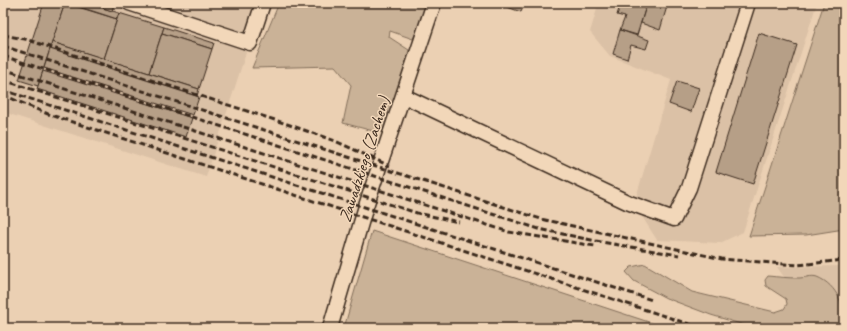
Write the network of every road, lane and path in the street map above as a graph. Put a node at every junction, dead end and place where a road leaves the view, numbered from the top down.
1 (129, 3) edge
2 (263, 3) edge
3 (434, 3) edge
4 (748, 3) edge
5 (404, 96) junction
6 (330, 328) edge

1 - 2 lane
3 - 5 lane, Zawadzkiego (Zachem)
4 - 5 lane
5 - 6 lane, Zawadzkiego (Zachem)

